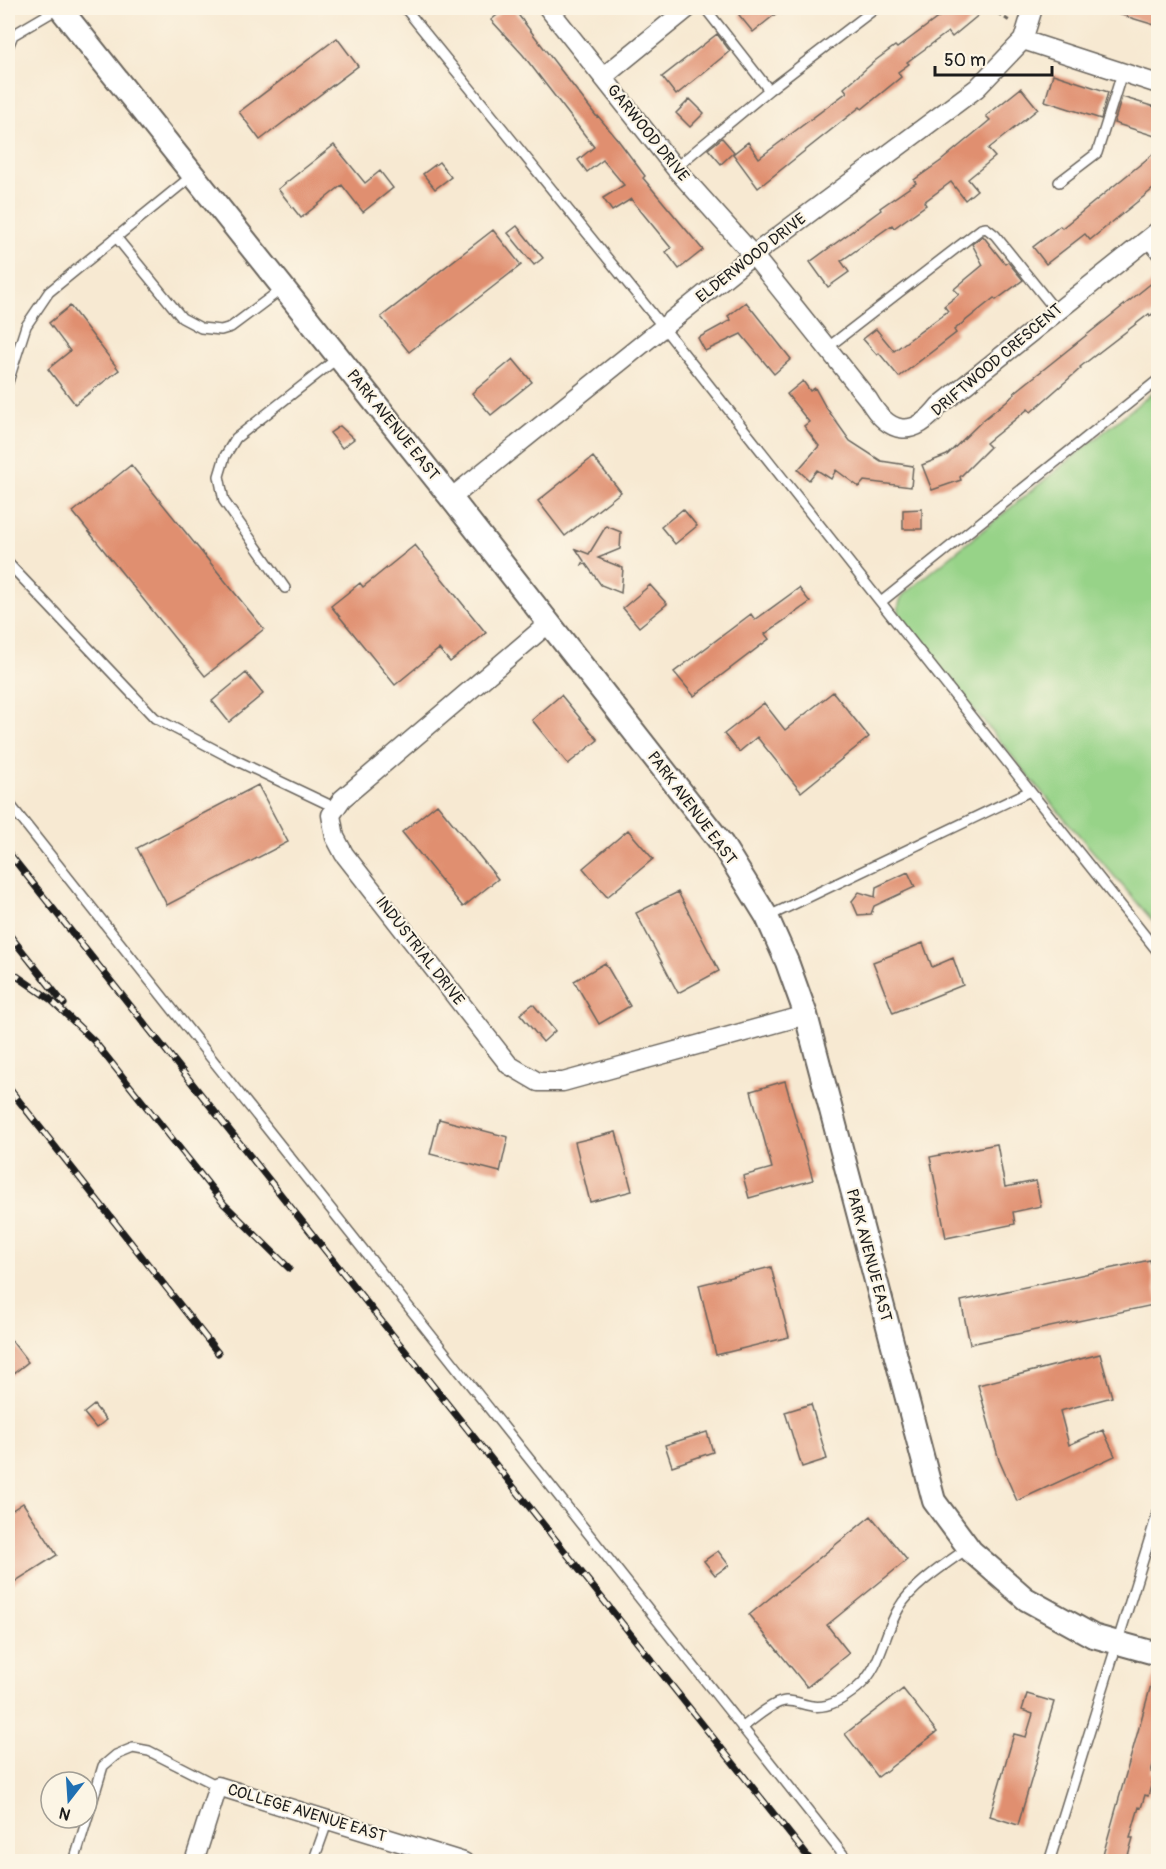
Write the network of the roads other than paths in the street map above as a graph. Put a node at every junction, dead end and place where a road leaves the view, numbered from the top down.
1 (60, 8) edge
2 (405, 8) edge
3 (548, 8) edge
4 (688, 8) edge
5 (705, 8) edge
6 (876, 8) edge
7 (1034, 8) edge
8 (1023, 40) junction
9 (8, 47) edge
10 (1122, 73) junction
11 (603, 77) junction
12 (1158, 84) edge
13 (769, 90) junction
14 (675, 168) junction
15 (193, 174) junction
16 (1059, 182) dead end
17 (1152, 236) edge
18 (116, 237) junction
19 (753, 255) junction
20 (1158, 256) edge
21 (284, 288) junction
22 (1056, 311) junction
23 (663, 327) junction
24 (828, 348) junction
25 (339, 357) junction
26 (1158, 380) edge
27 (8, 382) edge
28 (451, 498) junction
29 (8, 562) edge
30 (285, 588) dead end
31 (881, 602) junction
32 (549, 623) junction
33 (1029, 791) junction
34 (8, 802) edge
35 (336, 808) junction
36 (767, 917) junction
37 (1158, 952) edge
38 (806, 1015) junction
39 (1158, 1512) edge
40 (968, 1548) junction
41 (1117, 1642) junction
42 (1158, 1654) edge
43 (742, 1728) junction
44 (218, 1786) junction
45 (328, 1820) junction
46 (441, 1858) edge
47 (74, 1862) edge
48 (194, 1862) edge
49 (313, 1862) edge
50 (464, 1862) edge
51 (849, 1862) edge
52 (1049, 1862) edge

1 - 9 lane
1 - 15 street, PARK AVENUE EAST
2 - 23 lane
3 - 11 street, GARWOOD DRIVE
4 - 11 street
5 - 13 lane
6 - 13 lane
7 - 8 street, ELDERWOOD DRIVE
8 - 10 street
8 - 19 street, ELDERWOOD DRIVE
10 - 12 street
10 - 16 lane
11 - 14 street, GARWOOD DRIVE
13 - 14 lane
14 - 19 street, GARWOOD DRIVE
15 - 18 lane
15 - 21 street, PARK AVENUE EAST
17 - 20 lane
17 - 22 street, DRIFTWOOD CRESCENT
18 - 21 lane
18 - 27 lane
19 - 23 street, ELDERWOOD DRIVE
19 - 24 street, DRIFTWOOD CRESCENT
21 - 25 street, PARK AVENUE EAST
22 - 24 lane
22 - 24 street, DRIFTWOOD CRESCENT
23 - 28 street, ELDERWOOD DRIVE
23 - 31 lane
25 - 28 street, PARK AVENUE EAST
25 - 30 lane
26 - 31 lane
28 - 32 street, PARK AVENUE EAST
29 - 35 lane
31 - 33 lane
32 - 35 street
32 - 36 street, PARK AVENUE EAST
33 - 36 lane
33 - 37 lane
34 - 43 lane
35 - 38 street, INDUSTRIAL DRIVE
36 - 38 street, PARK AVENUE EAST
38 - 40 street, PARK AVENUE EAST
39 - 41 lane
40 - 41 street, PARK AVENUE EAST
40 - 43 lane
41 - 42 street, PARK AVENUE EAST
41 - 52 lane
43 - 51 lane
44 - 45 street, COLLEGE AVENUE EAST
44 - 47 lane
44 - 48 street
45 - 46 street, COLLEGE AVENUE EAST
45 - 49 lane
46 - 50 street, COLLEGE AVENUE EAST

